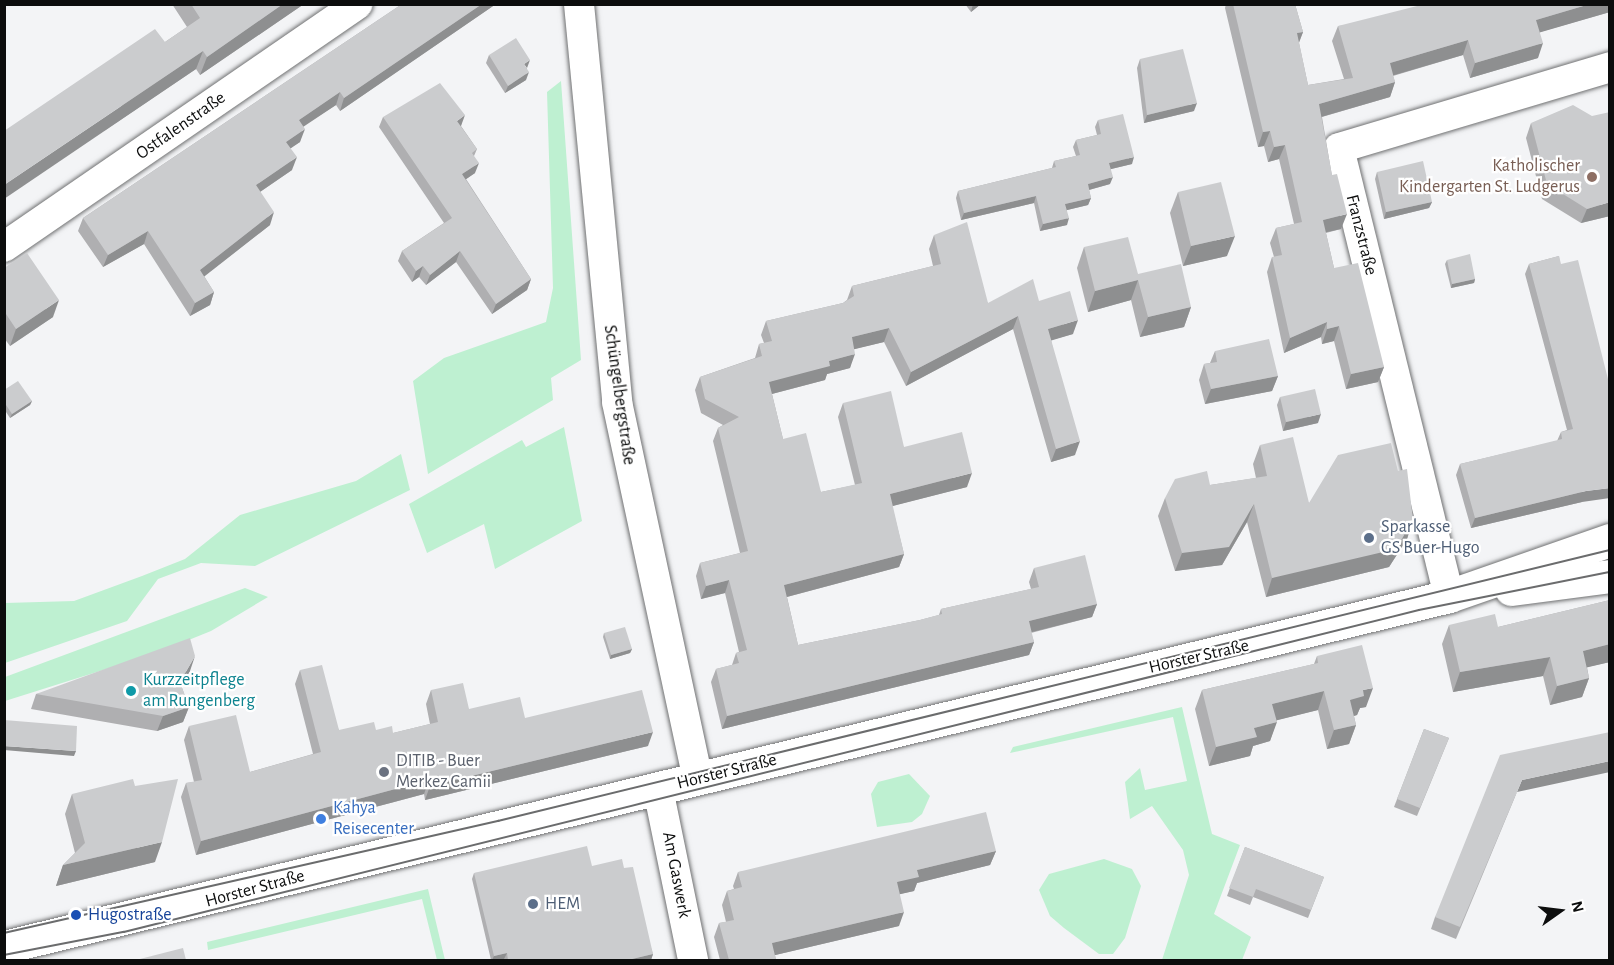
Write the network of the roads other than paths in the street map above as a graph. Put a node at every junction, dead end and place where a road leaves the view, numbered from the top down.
1 (357, 4) edge
2 (579, 4) edge
3 (1610, 67) edge
4 (4, 247) edge
5 (1610, 540) edge
6 (1610, 576) edge
7 (1449, 596) junction
8 (698, 779) junction
9 (658, 789) junction
10 (4, 948) edge
11 (693, 960) edge

1 - 4 street, Ostfalenstraße
2 - 8 street, Schüngelbergstraße
3 - 7 street, Franzstraße
5 - 7 main road, Horster Straße
6 - 7 main road, Horster Straße
7 - 8 main road, Horster Straße
8 - 9 main road, Horster Straße
9 - 10 main road, Horster Straße
9 - 11 street, Am Gaswerk

